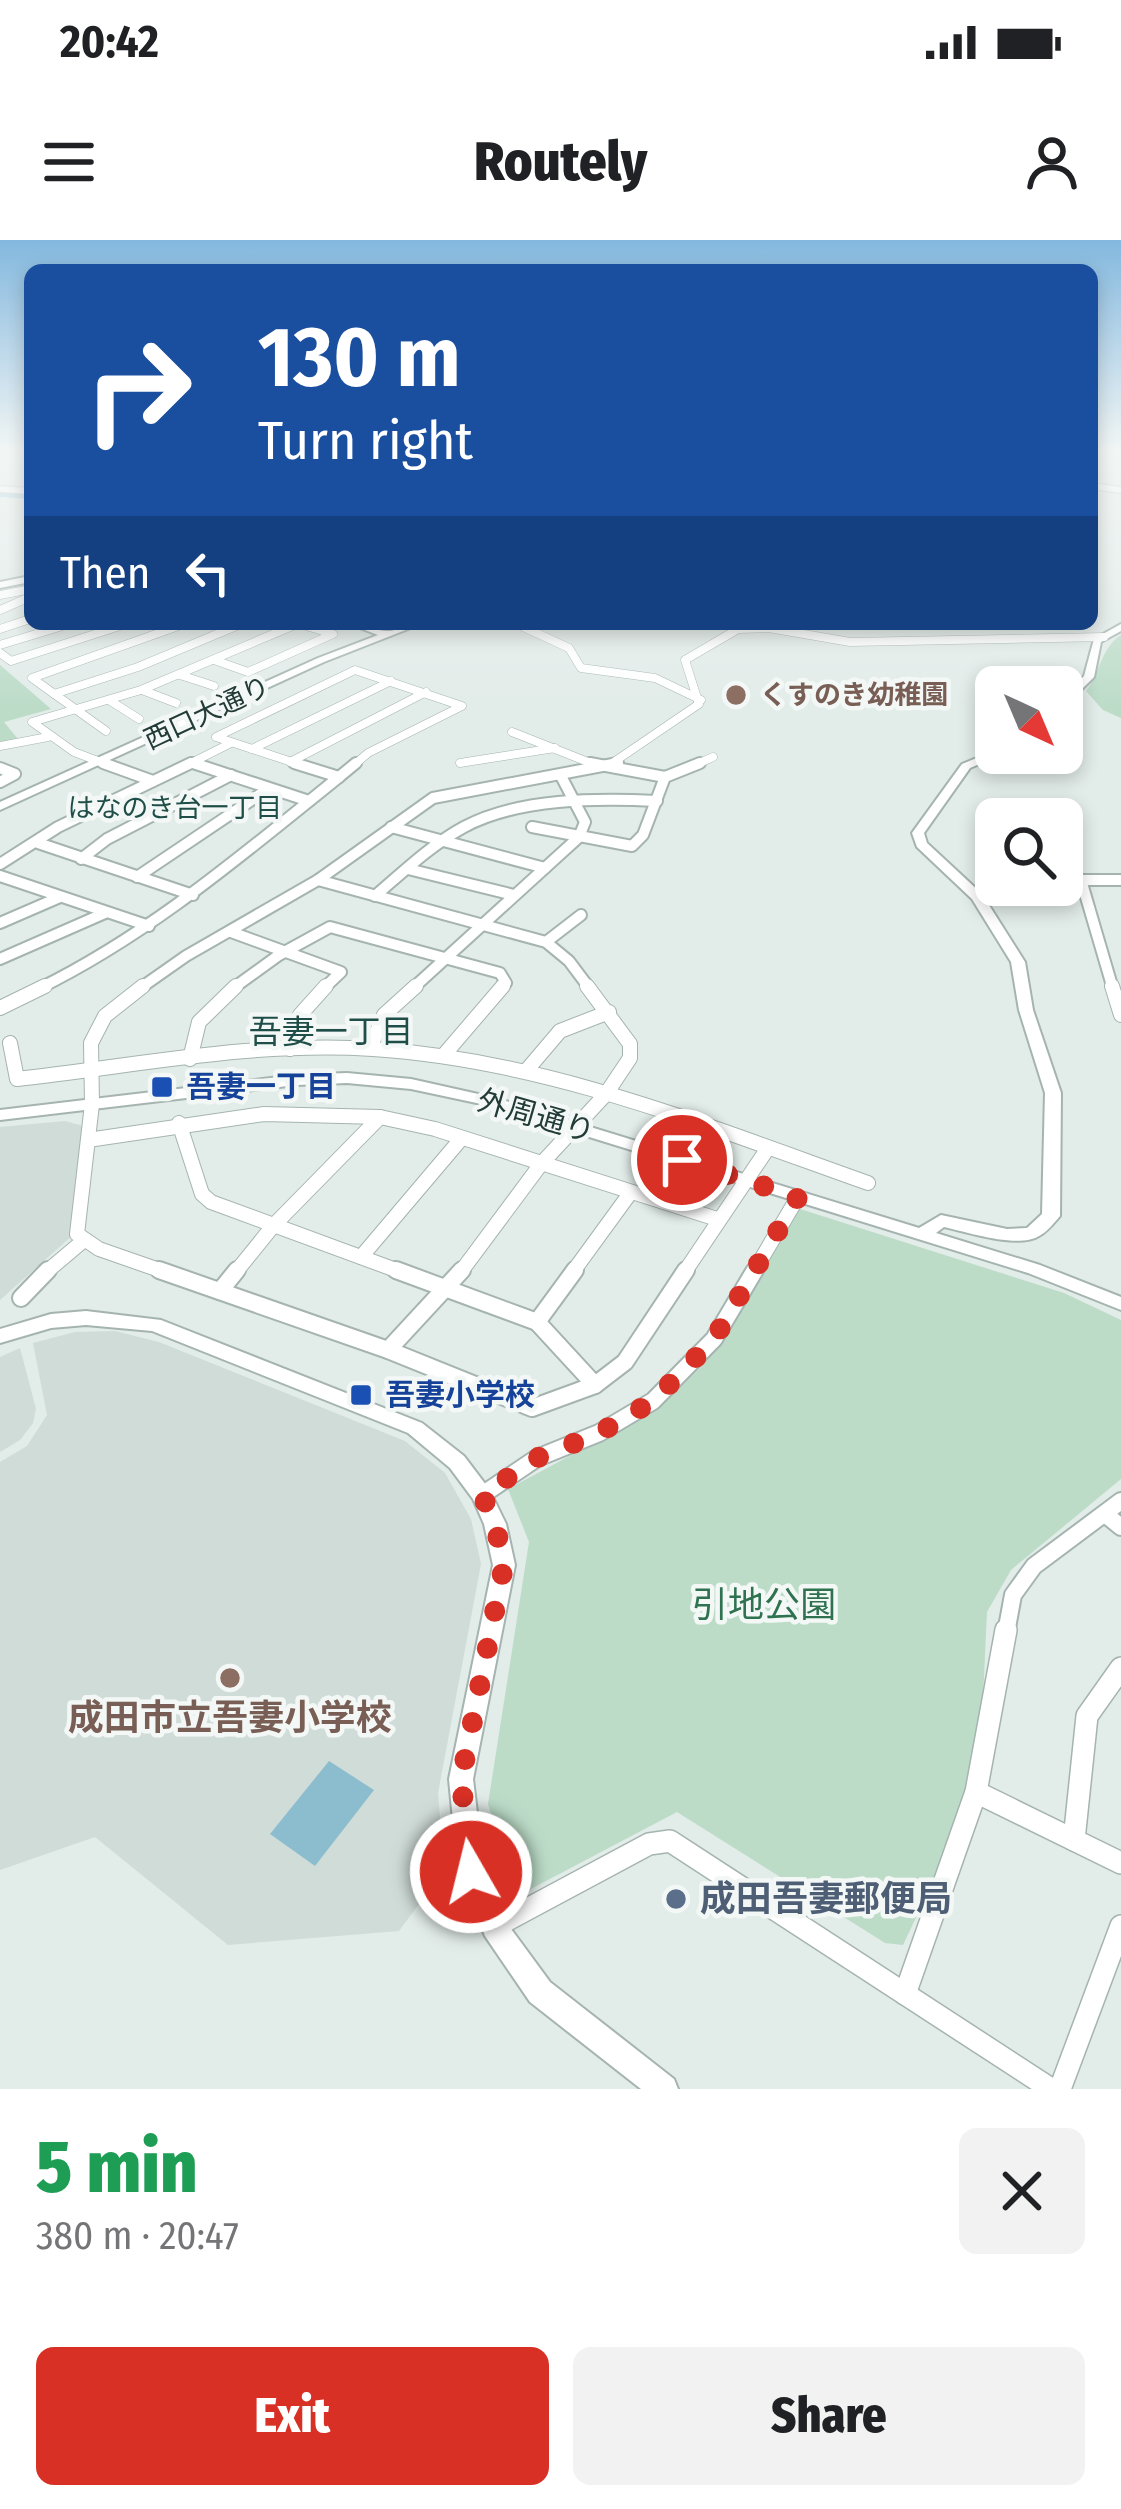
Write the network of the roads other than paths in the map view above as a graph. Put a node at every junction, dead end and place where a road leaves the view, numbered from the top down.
1 (1121, 628) edge
2 (52, 630) edge
3 (107, 630) edge
4 (142, 630) edge
5 (169, 630) edge
6 (226, 630) edge
7 (285, 630) edge
8 (320, 630) edge
9 (373, 630) edge
10 (398, 630) edge
11 (530, 630) edge
12 (736, 630) edge
13 (781, 630) edge
14 (386, 634) junction
15 (156, 635) junction
16 (1104, 637) junction
17 (0, 649) edge
18 (214, 660) junction
19 (180, 675) junction
20 (391, 681) junction
21 (1083, 684) edge
22 (214, 686) dead end
23 (140, 690) junction
24 (426, 692) junction
25 (54, 694) junction
26 (109, 700) junction
27 (701, 700) junction
28 (176, 703) dead end
29 (76, 710) junction
30 (139, 719) dead end
31 (106, 731) dead end
32 (512, 732) dead end
33 (48, 737) junction
34 (231, 743) junction
35 (0, 746) edge
36 (555, 748) junction
37 (252, 749) junction
38 (713, 757) dead end
39 (99, 762) junction
40 (191, 762) junction
41 (290, 762) junction
42 (975, 762) edge
43 (607, 767) junction
44 (0, 768) edge
45 (231, 776) junction
46 (561, 776) junction
47 (339, 777) junction
48 (665, 777) junction
49 (153, 781) junction
50 (0, 782) edge
51 (484, 786) junction
52 (268, 789) junction
53 (309, 801) junction
54 (657, 801) junction
55 (576, 804) junction
56 (0, 806) edge
57 (391, 827) junction
58 (532, 827) dead end
59 (580, 836) junction
60 (442, 842) junction
61 (38, 843) junction
62 (6, 856) edge
63 (82, 859) junction
64 (0, 864) edge
65 (544, 868) junction
66 (408, 869) junction
67 (0, 876) edge
68 (137, 877) junction
69 (318, 880) junction
70 (1121, 880) edge
71 (514, 895) junction
72 (193, 896) junction
73 (375, 896) junction
74 (60, 897) junction
75 (105, 913) junction
76 (581, 915) dead end
77 (0, 923) edge
78 (481, 925) junction
79 (149, 926) junction
80 (231, 932) junction
81 (546, 942) junction
82 (284, 952) junction
83 (447, 956) junction
84 (0, 959) edge
85 (0, 1008) edge
86 (610, 1012) junction
87 (1121, 1015) edge
88 (10, 1043) dead end
89 (370, 1048) junction
90 (290, 1049) junction
91 (443, 1056) junction
92 (190, 1059) junction
93 (93, 1070) junction
94 (526, 1071) junction
95 (606, 1094) junction
96 (92, 1104) junction
97 (0, 1115) edge
98 (380, 1118) junction
99 (179, 1124) junction
100 (575, 1127) junction
101 (461, 1139) junction
102 (88, 1140) junction
103 (768, 1148) junction
104 (541, 1164) junction
105 (745, 1180) junction
106 (868, 1183) dead end
107 (632, 1192) junction
108 (798, 1197) junction
109 (717, 1219) junction
110 (273, 1226) junction
111 (922, 1234) junction
112 (83, 1241) junction
113 (361, 1257) junction
114 (448, 1289) junction
115 (220, 1291) junction
116 (21, 1298) dead end
117 (1121, 1304) edge
118 (537, 1322) junction
119 (0, 1336) edge
120 (388, 1350) junction
121 (595, 1385) junction
122 (482, 1495) junction
123 (1116, 1514) edge
124 (1121, 1669) edge
125 (976, 1792) junction
126 (1074, 1840) junction
127 (1121, 1863) edge
128 (1121, 1926) edge
129 (494, 1927) junction
130 (905, 1994) junction
131 (664, 2089) edge
132 (1051, 2089) edge
133 (1060, 2089) edge

1 - 16 street
2 - 17 street
3 - 17 street
4 - 15 street
5 - 15 street
6 - 25 street
7 - 18 street
8 - 18 street
9 - 14 street
10 - 14 street, 西口大通り
11 - 27 street
12 - 27 street
13 - 16 street
14 - 39 street, 西口大通り
15 - 25 street
16 - 21 street
18 - 19 street
19 - 22 street
19 - 23 street
20 - 24 street
20 - 34 street
20 - 37 street
23 - 26 street
23 - 28 street
24 - 41 street
24 - 47 street
25 - 29 street
26 - 29 street
26 - 30 street
27 - 43 street
29 - 31 street
29 - 33 street
32 - 36 street
33 - 35 street
33 - 39 street
34 - 37 street
34 - 40 street
36 - 43 street
36 - 51 street
37 - 41 street
38 - 48 street
39 - 49 street
39 - 56 street, 西口大通り
40 - 45 street
40 - 49 street
41 - 47 street
42 - 111 street
43 - 46 street
43 - 48 street
44 - 50 street
45 - 52 street
45 - 63 street
46 - 51 street
46 - 55 street
47 - 53 street
48 - 54 street
49 - 61 street
51 - 57 street
52 - 53 street
52 - 68 street
53 - 72 street
54 - 55 street
54 - 59 street
55 - 59 street
55 - 60 street
57 - 60 street
57 - 69 street
58 - 59 street
59 - 65 street
60 - 65 street
60 - 66 street
61 - 62 street
61 - 63 street
62 - 64 street
63 - 68 street
65 - 71 street
66 - 71 street
66 - 73 street
67 - 74 street
68 - 72 street
69 - 73 street
69 - 80 street
70 - 87 street
71 - 78 street
72 - 79 street
73 - 78 street
74 - 75 street
74 - 77 street
75 - 79 street
75 - 84 street
76 - 81 street
78 - 81 street
78 - 83 street
79 - 85 street
80 - 82 street
80 - 93 street
81 - 86 street
82 - 83 street
82 - 90 street
82 - 92 street
83 - 89 street
83 - 91 street
86 - 94 street
86 - 95 street
88 - 93 street
89 - 90 street
89 - 91 street
90 - 92 street
91 - 94 street
92 - 93 street
93 - 96 street
94 - 95 street
95 - 100 street
95 - 103 street
96 - 97 street, 外周通り
96 - 100 street, 外周通り
96 - 102 street
98 - 99 street
98 - 101 street
98 - 110 street
99 - 102 street
99 - 110 street
100 - 104 street
100 - 105 street, 外周通り
101 - 104 street
101 - 113 street
102 - 112 street
103 - 105 street
103 - 106 street
104 - 107 street
104 - 114 street
105 - 108 street, 外周通り
105 - 109 street
107 - 109 street
107 - 118 street
108 - 111 street, 外周通り
108 - 122 street
109 - 121 street
110 - 113 street
110 - 115 street
111 - 117 street, 外周通り
112 - 115 street
112 - 116 street
113 - 114 street
114 - 118 street
114 - 120 street
115 - 120 street
118 - 121 street
119 - 122 street
120 - 121 street
122 - 129 street
123 - 125 street
124 - 126 street
125 - 126 street
125 - 130 street
126 - 127 street
128 - 133 street
129 - 130 street
129 - 131 street
130 - 132 street

